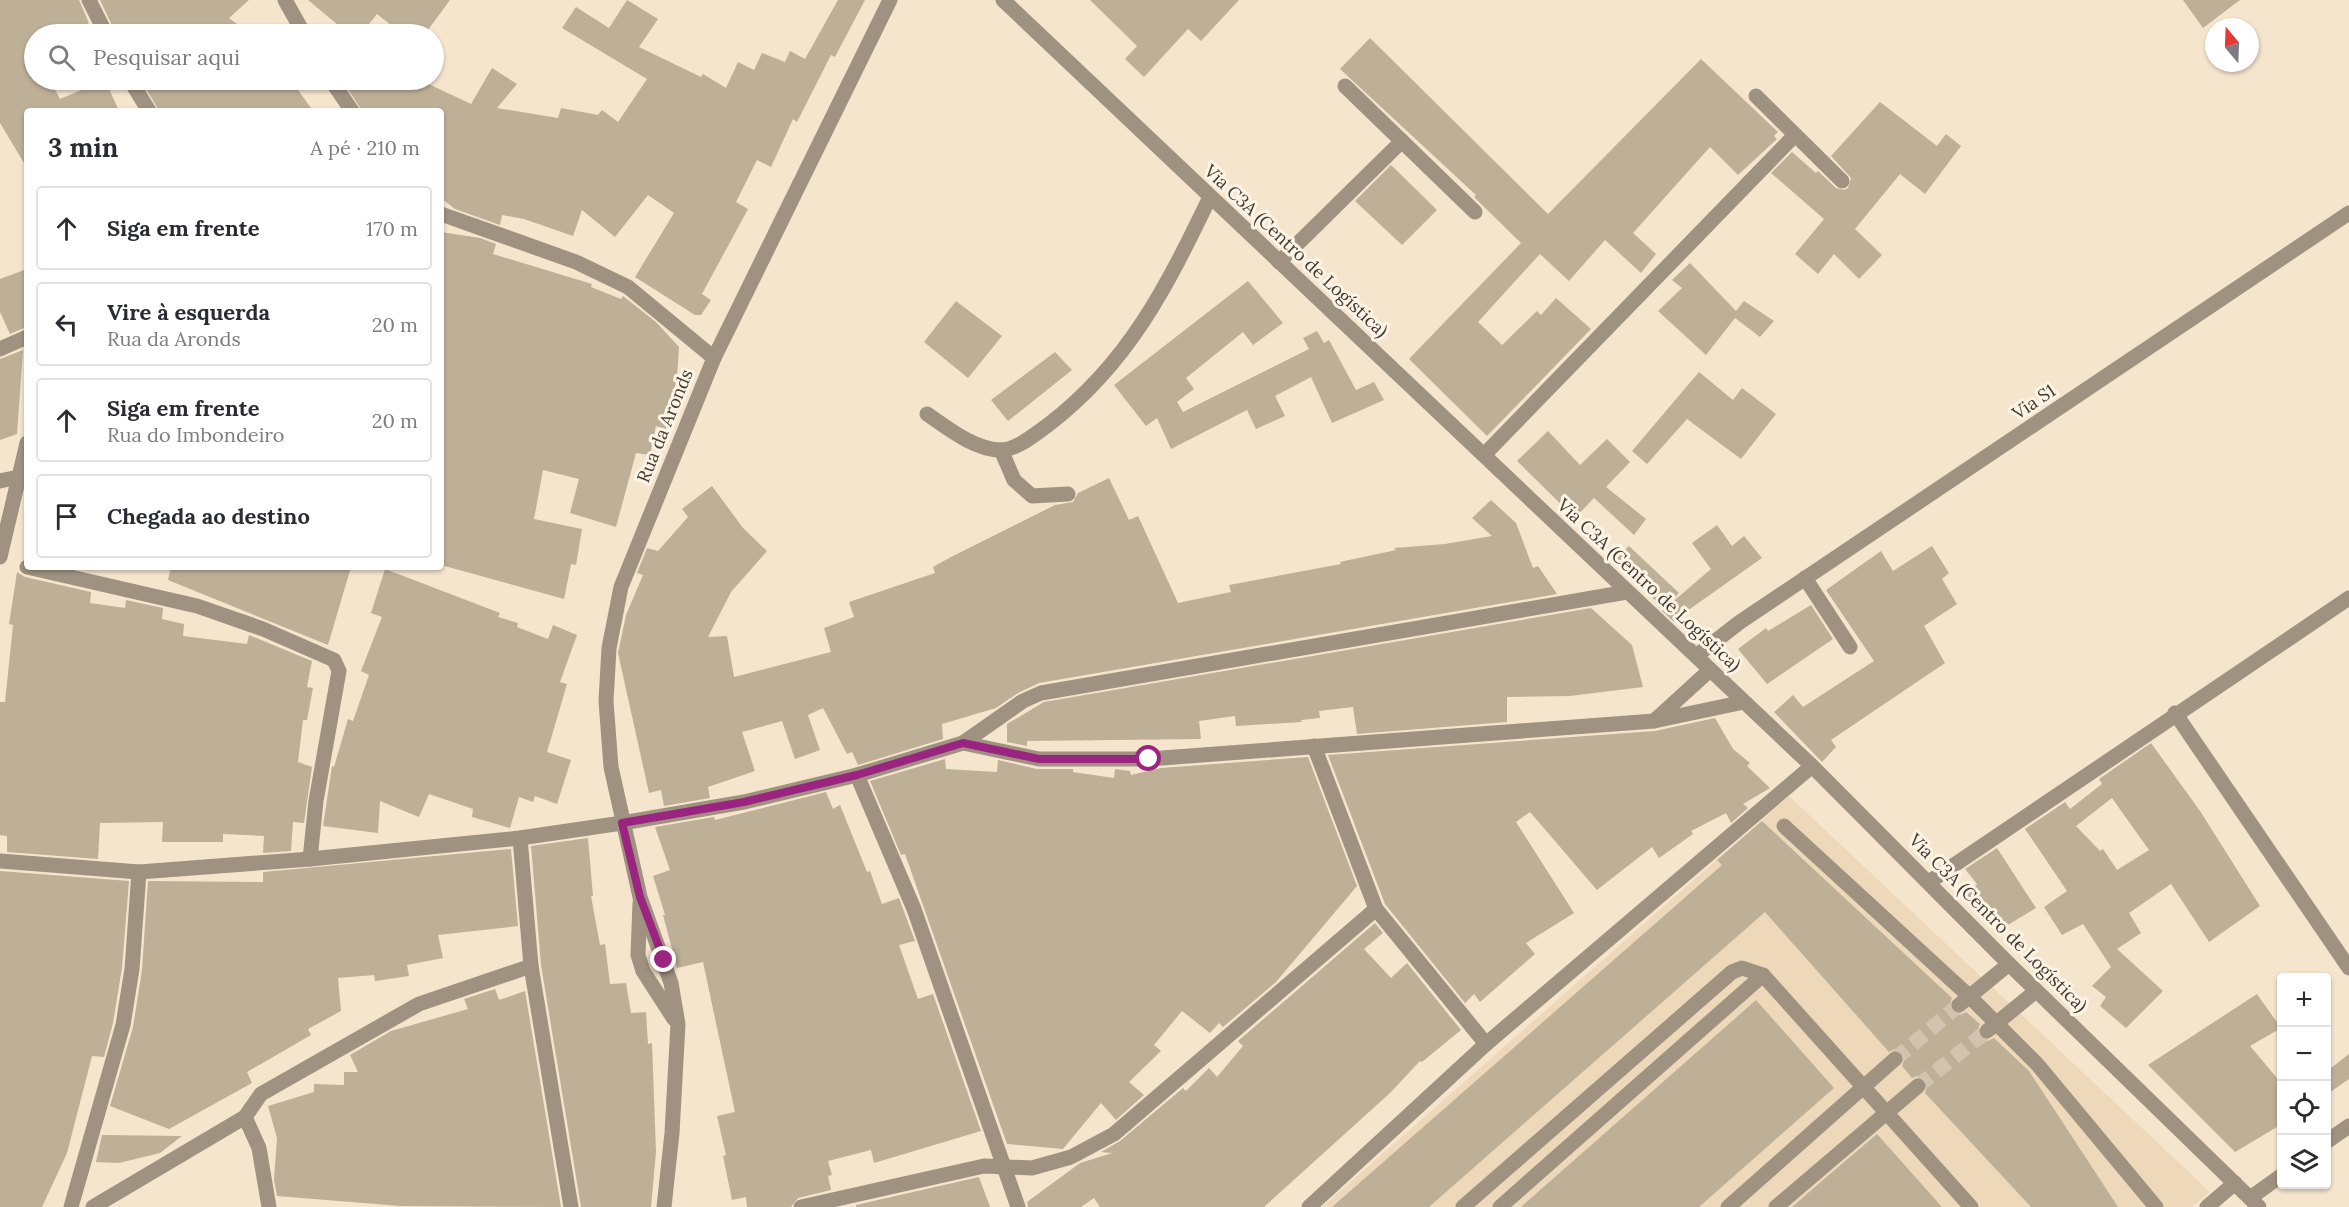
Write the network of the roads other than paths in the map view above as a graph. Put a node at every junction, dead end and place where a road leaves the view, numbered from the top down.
1 (89, 0) edge
2 (285, 0) edge
3 (890, 0) edge
4 (1003, 0) edge
5 (101, 24) edge
6 (298, 24) edge
7 (1346, 86) dead end
8 (136, 90) edge
9 (338, 90) edge
10 (1756, 96) dead end
11 (147, 108) edge
12 (350, 108) edge
13 (1795, 135) junction
14 (1402, 141) junction
15 (1842, 181) dead end
16 (1210, 196) junction
17 (1475, 212) dead end
18 (2349, 213) edge
19 (444, 215) edge
20 (1279, 262) junction
21 (24, 338) edge
22 (0, 349) edge
23 (714, 358) junction
24 (927, 414) dead end
25 (1001, 450) junction
26 (1484, 455) junction
27 (24, 456) edge
28 (19, 477) junction
29 (0, 481) edge
30 (1068, 494) dead end
31 (0, 559) edge
32 (24, 566) edge
33 (40, 570) edge
34 (1805, 578) junction
35 (1628, 592) junction
36 (2349, 598) edge
37 (1850, 647) dead end
38 (1696, 656) junction
39 (1710, 670) junction
40 (1744, 702) junction
41 (2175, 713) junction
42 (1654, 721) junction
43 (963, 743) junction
44 (1314, 746) junction
45 (1812, 766) junction
46 (857, 775) junction
47 (622, 823) junction
48 (1784, 826) dead end
49 (520, 838) junction
50 (310, 859) junction
51 (0, 861) edge
52 (139, 872) junction
53 (1929, 882) junction
54 (640, 897) junction
55 (1376, 909) junction
56 (2008, 964) junction
57 (531, 966) junction
58 (2349, 968) edge
59 (1763, 975) junction
60 (2036, 991) junction
61 (1964, 1000) junction
62 (678, 1024) junction
63 (1991, 1027) junction
64 (1486, 1044) junction
65 (1895, 1059) tunnel mouth
66 (1863, 1086) junction
67 (1918, 1086) tunnel mouth
68 (1887, 1112) junction
69 (245, 1117) junction
70 (2349, 1126) edge
71 (2331, 1139) edge
72 (1005, 1166) junction
73 (2277, 1180) edge
74 (2235, 1183) junction
75 (845, 1202) edge
76 (2255, 1202) edge
77 (71, 1207) edge
78 (93, 1207) edge
79 (269, 1207) edge
80 (571, 1207) edge
81 (664, 1207) edge
82 (801, 1207) edge
83 (1018, 1207) edge
84 (1309, 1207) edge
85 (1463, 1207) edge
86 (1500, 1207) edge
87 (1728, 1207) edge
88 (1776, 1207) edge
89 (1971, 1207) edge
90 (2156, 1207) edge
91 (2207, 1207) edge

1 - 5 street
2 - 6 street
3 - 23 street, Rua da Aronds
4 - 16 street, Via C3A (Centro de Logística)
7 - 14 street
8 - 11 street
9 - 12 street
10 - 13 street
13 - 15 street
13 - 26 street
14 - 17 street
14 - 20 street
16 - 20 street, Via C3A (Centro de Logística)
16 - 25 street
18 - 34 street, Via S1
19 - 23 street
20 - 26 street, Via C3A (Centro de Logística)
21 - 22 street
23 - 47 street, Rua da Aronds
24 - 25 street
25 - 30 street
26 - 35 street, Via C3A (Centro de Logística)
27 - 28 street
28 - 29 street
28 - 31 street
31 - 32 street
33 - 50 street
34 - 37 street
34 - 38 street, Via S1
35 - 38 street, Via C3A (Centro de Logística)
35 - 43 street
36 - 41 street
38 - 39 street, Via C3A (Centro de Logística)
39 - 40 street, Via C3A (Centro de Logística)
39 - 42 street
40 - 42 street
40 - 45 street, Via C3A (Centro de Logística)
41 - 53 street
41 - 58 street
42 - 44 street
43 - 44 street
43 - 46 street
44 - 55 street
45 - 53 street, Via C3A (Centro de Logística)
45 - 64 street
46 - 47 street
46 - 72 street
47 - 49 street
47 - 54 street, Rua da Aronds
48 - 61 street
49 - 50 street
49 - 57 street
50 - 52 street
51 - 52 street
52 - 77 street
53 - 56 street, Via C3A (Centro de Logística)
54 - 62 street
54 - 62 street
55 - 64 street
55 - 72 street
56 - 60 street, Via C3A (Centro de Logística)
56 - 61 street
57 - 69 street
57 - 80 street
59 - 66 street
59 - 85 street
59 - 86 street
60 - 63 street
60 - 74 street, Via C3A (Centro de Logística)
61 - 63 street
62 - 81 street
63 - 90 street
64 - 84 street
65 - 66 street
66 - 68 street
66 - 87 street
67 - 68 street
68 - 88 street
68 - 89 street
69 - 78 street
69 - 79 street
70 - 71 street
72 - 75 street
72 - 83 street
73 - 76 street
74 - 76 street, Via C3A (Centro de Logística)
74 - 91 street
75 - 82 street

